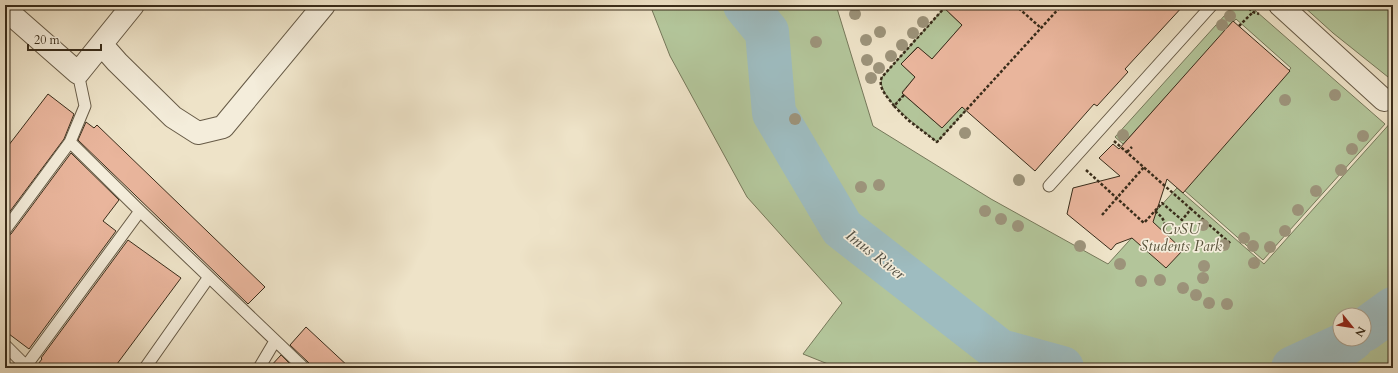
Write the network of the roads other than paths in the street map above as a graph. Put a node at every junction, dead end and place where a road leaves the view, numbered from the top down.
1 (133, 5) edge
2 (324, 5) edge
3 (1212, 5) edge
4 (1280, 5) edge
5 (5, 9) edge
6 (102, 45) junction
7 (78, 73) junction
8 (1384, 100) dead end
9 (70, 142) junction
10 (1049, 186) dead end
11 (140, 211) junction
12 (5, 230) edge
13 (210, 277) junction
14 (275, 341) junction
15 (5, 345) edge
16 (27, 367) edge
17 (145, 368) edge
18 (259, 368) edge
19 (304, 368) edge

1 - 6 street
2 - 6 street
3 - 10 lane
4 - 8 street
5 - 7 street
6 - 7 street
7 - 9 lane
9 - 11 lane
9 - 12 lane
11 - 13 lane
11 - 16 lane
13 - 14 lane
13 - 17 lane
14 - 18 lane
14 - 19 lane
15 - 16 lane

